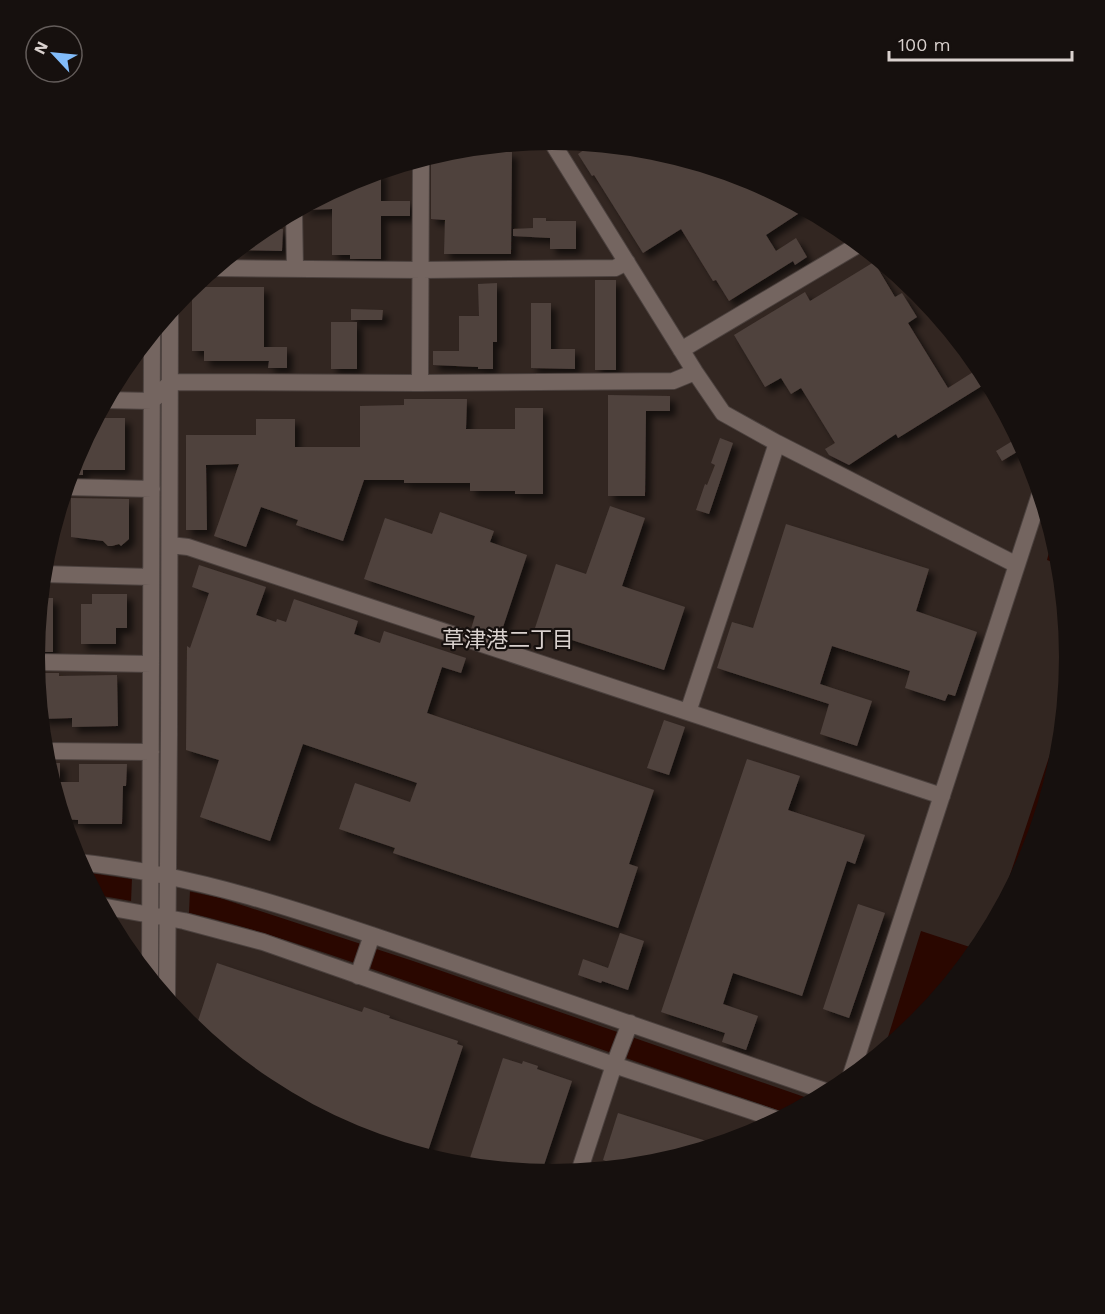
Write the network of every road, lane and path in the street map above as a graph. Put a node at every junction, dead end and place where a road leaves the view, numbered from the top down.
1 (556, 149) edge
2 (421, 167) edge
3 (294, 220) edge
4 (853, 248) edge
5 (627, 262) junction
6 (227, 268) edge
7 (295, 268) junction
8 (422, 270) junction
9 (171, 322) edge
10 (152, 346) edge
11 (681, 350) junction
12 (694, 372) junction
13 (171, 382) junction
14 (420, 383) junction
15 (115, 400) edge
16 (152, 401) junction
17 (777, 442) junction
18 (75, 487) edge
19 (152, 489) junction
20 (1036, 505) edge
21 (170, 546) junction
22 (1017, 565) junction
23 (52, 574) edge
24 (151, 577) junction
25 (45, 662) edge
26 (151, 664) junction
27 (688, 712) junction
28 (54, 752) edge
29 (151, 752) junction
30 (942, 796) junction
31 (89, 863) edge
32 (159, 879) junction
33 (111, 907) edge
34 (159, 912) junction
35 (371, 939) junction
36 (151, 968) edge
37 (359, 971) junction
38 (165, 984) edge
39 (628, 1027) junction
40 (616, 1061) junction
41 (854, 1065) edge
42 (819, 1089) edge
43 (768, 1116) edge
44 (582, 1163) edge

1 - 5 street
2 - 8 street
3 - 7 street
4 - 11 street
5 - 8 street
5 - 11 street
6 - 7 street
7 - 8 street
8 - 14 street
9 - 13 street
10 - 16 street
11 - 12 street
12 - 14 street
12 - 17 street
13 - 14 street
13 - 16 street
13 - 21 street
15 - 16 street
16 - 19 street
17 - 22 street
17 - 27 street
18 - 19 street
19 - 24 street
20 - 22 street
21 - 27 street
21 - 32 street
22 - 30 street
23 - 24 street
24 - 26 street
25 - 26 street
26 - 29 street
27 - 30 street
28 - 29 street
29 - 32 street
30 - 41 street
31 - 32 street
32 - 34 street
32 - 35 street
33 - 34 street
34 - 36 street
34 - 37 street
34 - 38 street
35 - 37 street
35 - 39 street
37 - 40 street
39 - 40 street
39 - 42 street
40 - 43 street
40 - 44 street

